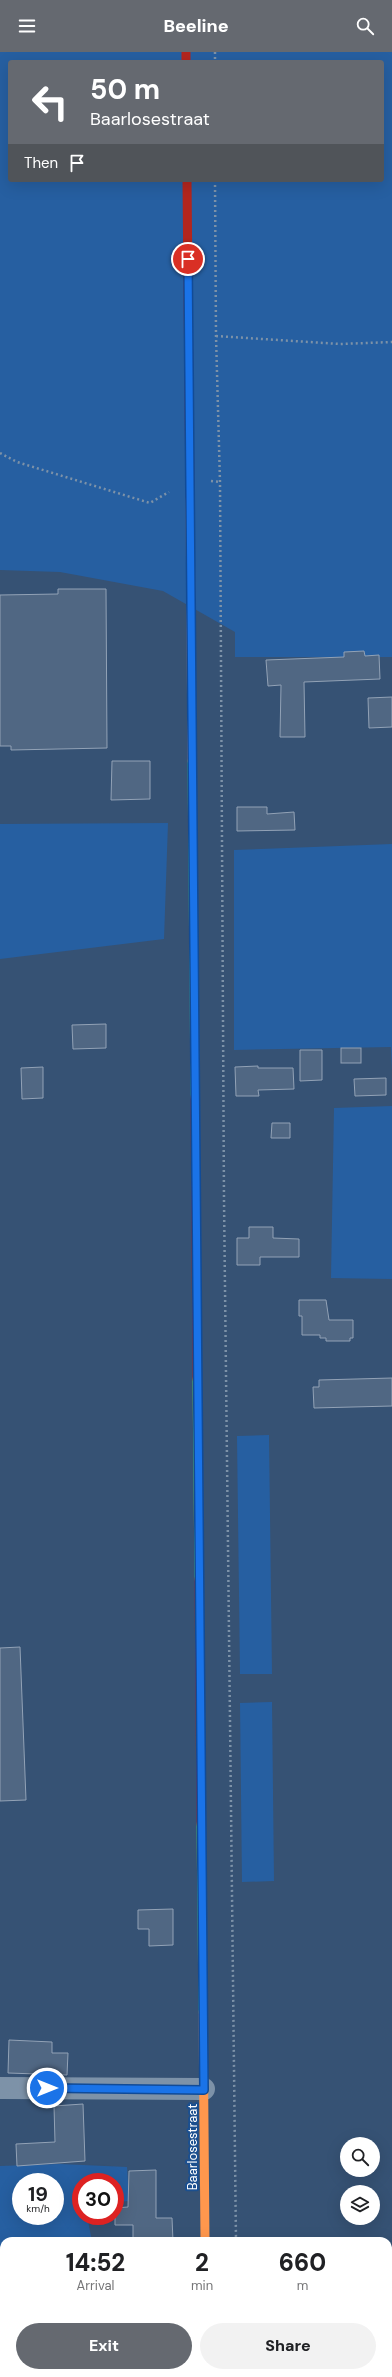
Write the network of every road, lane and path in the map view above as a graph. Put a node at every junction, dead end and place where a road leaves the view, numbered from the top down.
1 (187, 182) edge
2 (216, 182) edge
3 (216, 336) junction
4 (392, 342) edge
5 (0, 453) edge
6 (189, 480) junction
7 (220, 482) junction
8 (0, 2088) edge
9 (204, 2090) junction
10 (206, 2237) edge
11 (236, 2237) edge

1 - 6 street, Baarlosestraat
2 - 3 path
3 - 4 path
3 - 7 path
5 - 6 path
6 - 7 path
6 - 9 street, Baarlosestraat
7 - 11 path
8 - 9 street
9 - 10 street, Baarlosestraat

